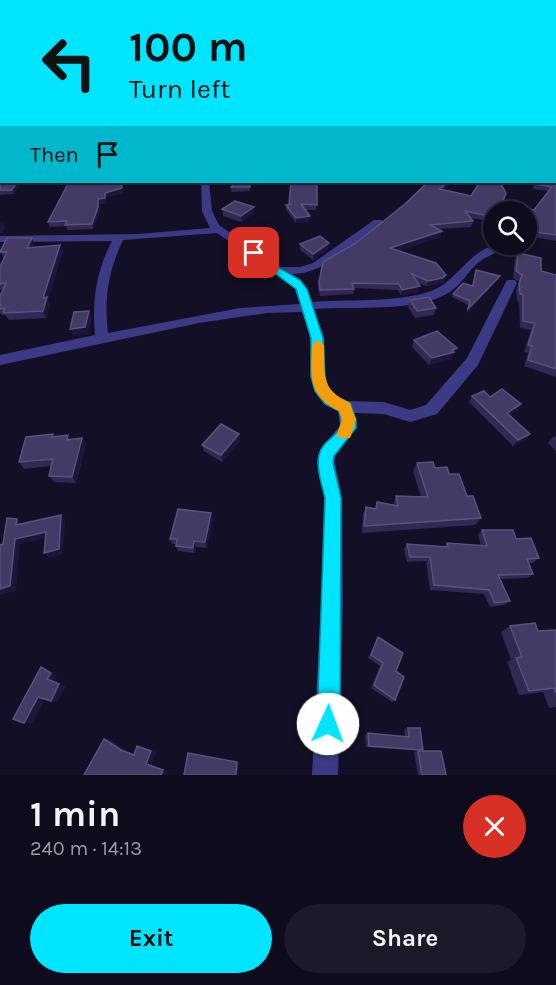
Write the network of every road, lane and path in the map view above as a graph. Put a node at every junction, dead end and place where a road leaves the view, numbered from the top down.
1 (205, 183) edge
2 (378, 222) edge
3 (219, 230) junction
4 (119, 237) junction
5 (0, 239) edge
6 (483, 254) edge
7 (275, 270) junction
8 (511, 283) dead end
9 (309, 307) junction
10 (102, 338) junction
11 (0, 360) edge
12 (345, 407) junction
13 (325, 775) edge

1 - 3 street
2 - 7 street
3 - 4 street
3 - 7 street
4 - 5 street
4 - 10 street
6 - 9 street
7 - 9 street
8 - 12 street
9 - 10 street
9 - 12 street
10 - 11 street
12 - 13 street

